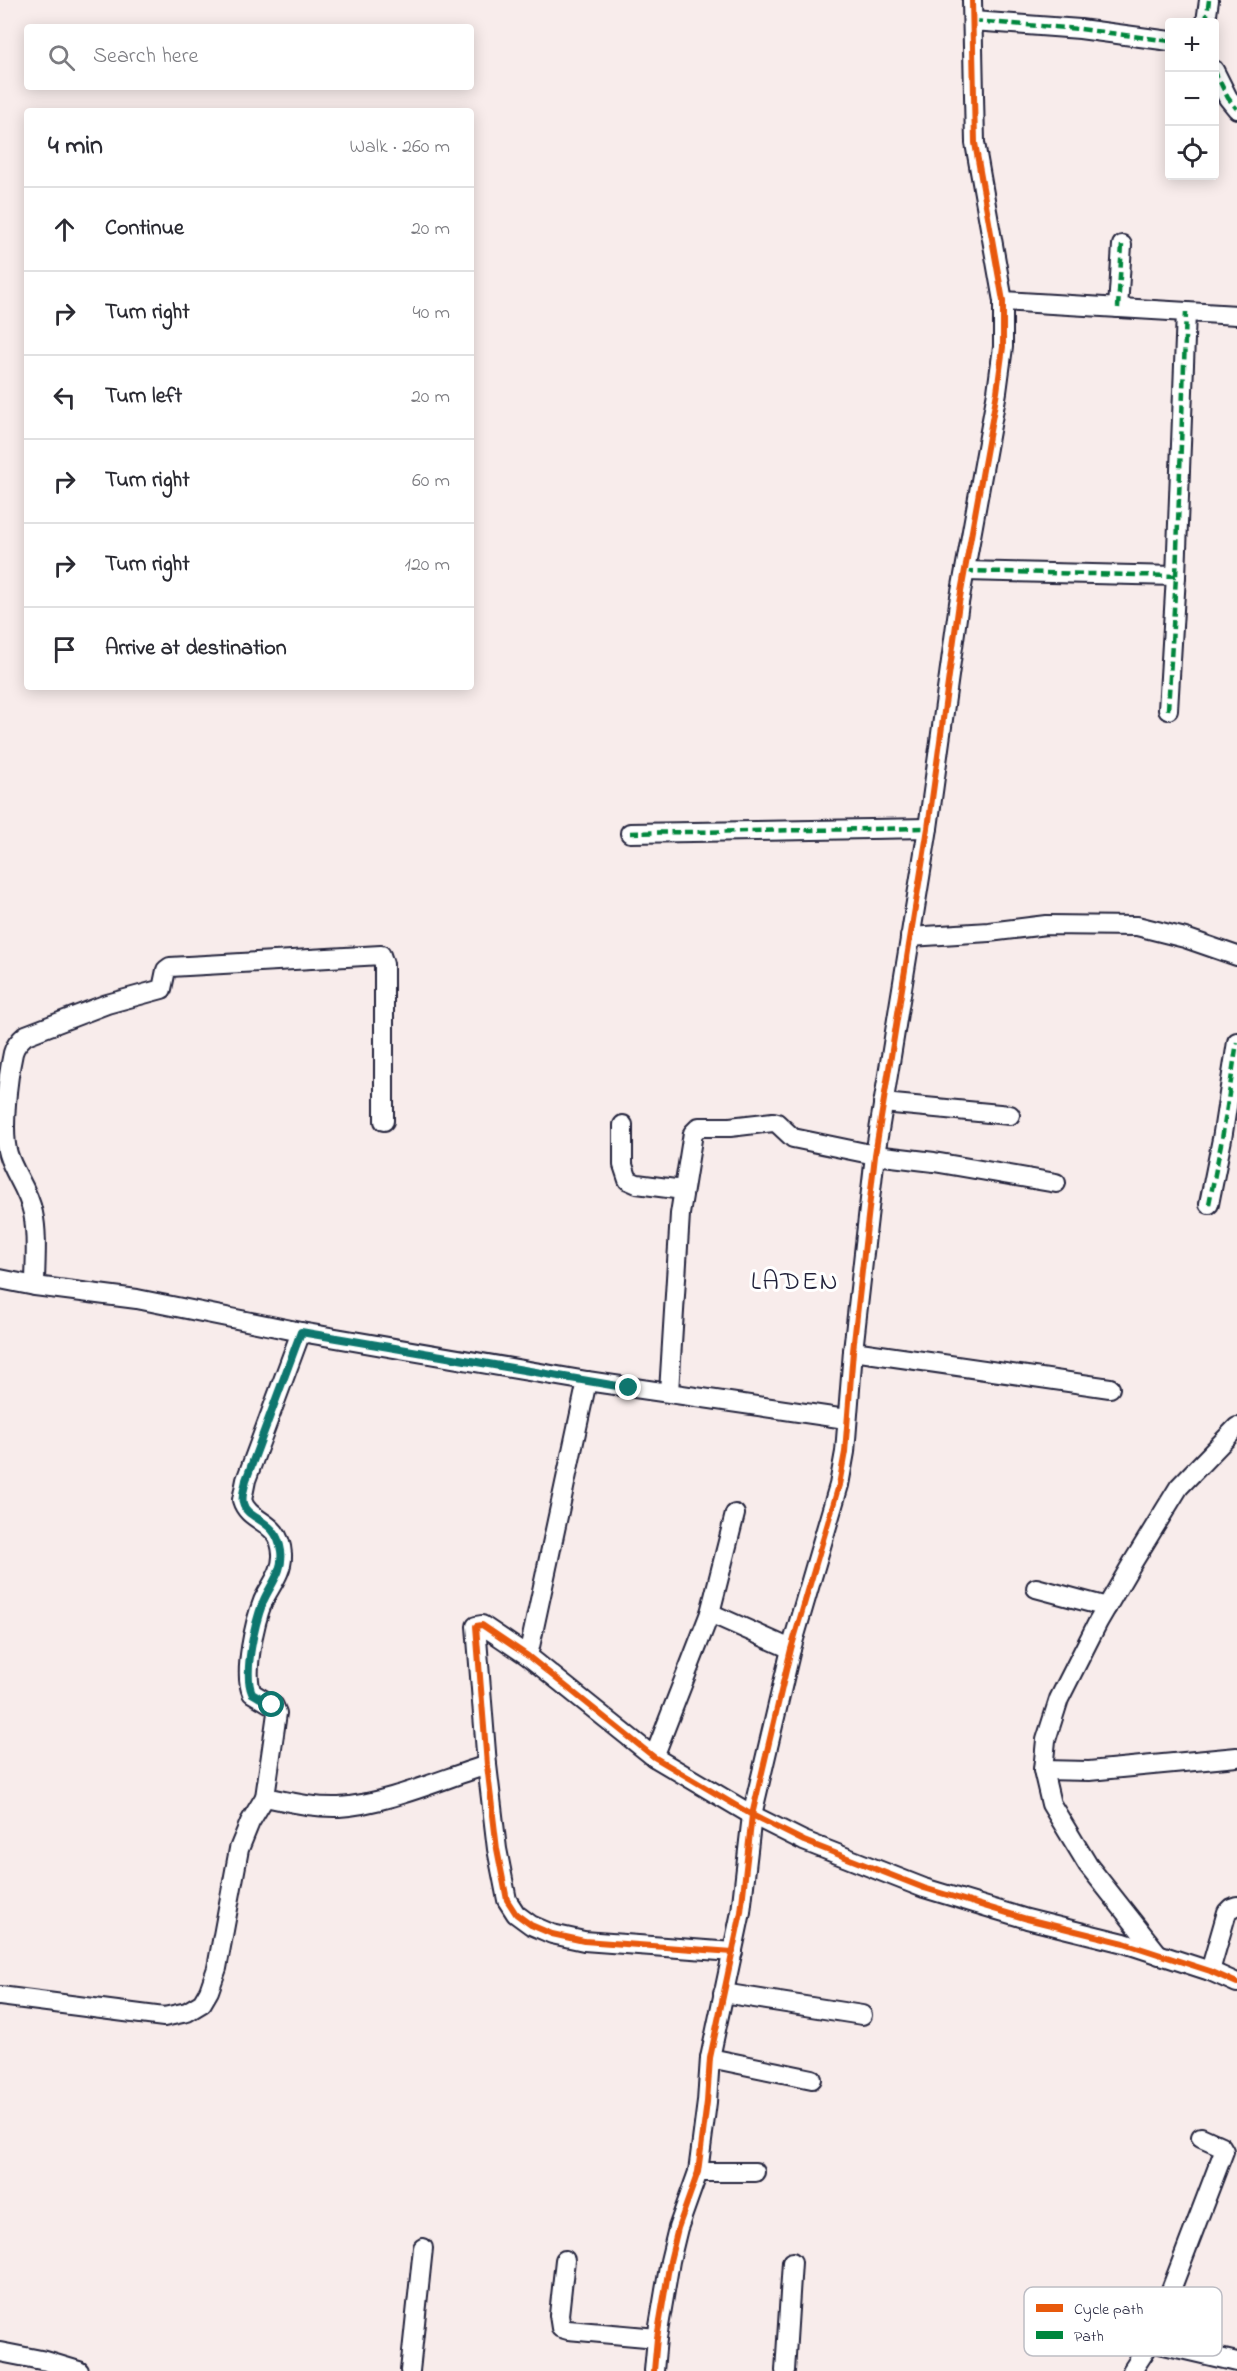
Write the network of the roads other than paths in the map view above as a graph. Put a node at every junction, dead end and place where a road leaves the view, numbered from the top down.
1 (972, 0) edge
2 (1209, 0) edge
3 (1207, 18) edge
4 (973, 21) junction
5 (1165, 39) edge
6 (1216, 72) edge
7 (1237, 109) edge
8 (1122, 245) dead end
9 (1003, 301) junction
10 (1118, 308) junction
11 (1186, 312) junction
12 (1237, 315) edge
13 (965, 572) junction
14 (1176, 576) junction
15 (1168, 710) dead end
16 (928, 828) junction
17 (630, 833) dead end
18 (910, 937) junction
19 (1237, 956) edge
20 (1237, 1041) edge
21 (884, 1103) junction
22 (1010, 1115) dead end
23 (384, 1121) dead end
24 (623, 1125) dead end
25 (875, 1155) junction
26 (1056, 1183) dead end
27 (683, 1190) junction
28 (1209, 1204) dead end
29 (1, 1284) edge
30 (35, 1286) junction
31 (301, 1332) junction
32 (853, 1351) junction
33 (587, 1381) junction
34 (1110, 1388) dead end
35 (669, 1392) junction
36 (846, 1419) junction
37 (1237, 1427) edge
38 (735, 1514) dead end
39 (1036, 1588) dead end
40 (1107, 1607) junction
41 (710, 1613) junction
42 (791, 1649) junction
43 (528, 1656) junction
44 (654, 1757) junction
45 (1237, 1757) edge
46 (487, 1765) junction
47 (1043, 1770) junction
48 (265, 1797) junction
49 (752, 1815) junction
50 (1237, 1906) edge
51 (733, 1952) junction
52 (1159, 1955) junction
53 (1210, 1971) junction
54 (1237, 1983) edge
55 (723, 1993) junction
56 (0, 1996) edge
57 (862, 2015) dead end
58 (710, 2058) junction
59 (812, 2079) dead end
60 (1201, 2137) dead end
61 (698, 2172) junction
62 (755, 2172) dead end
63 (423, 2248) dead end
64 (566, 2260) dead end
65 (792, 2262) dead end
66 (1172, 2287) edge
67 (657, 2338) junction
68 (0, 2352) edge
69 (1142, 2356) edge
70 (1211, 2356) edge
71 (1237, 2362) edge
72 (79, 2371) edge
73 (410, 2371) edge
74 (654, 2371) edge
75 (785, 2371) edge
76 (1132, 2371) edge

1 - 4 street
2 - 3 street
4 - 5 street
4 - 9 street
6 - 7 street
8 - 10 street
9 - 10 street
9 - 13 street
10 - 11 street
11 - 12 street
11 - 14 street
13 - 14 street
13 - 16 street
14 - 15 street
16 - 17 street
16 - 18 street
18 - 19 street
18 - 21 street
20 - 28 street
21 - 22 street
21 - 25 street
23 - 30 street
24 - 27 street
25 - 26 street
25 - 27 street
25 - 32 street
27 - 35 street
29 - 30 street
30 - 31 street
31 - 33 street
31 - 48 street
32 - 34 street
32 - 36 street
33 - 35 street
33 - 43 street
35 - 36 street
36 - 42 street
37 - 40 street
38 - 41 street
39 - 40 street
40 - 47 street
41 - 42 street
41 - 44 street
42 - 49 street
43 - 44 street
43 - 46 street
44 - 49 street
45 - 47 street
46 - 48 street
46 - 51 street
47 - 52 street
48 - 56 street
49 - 51 street
49 - 52 street
50 - 53 street
51 - 55 street
52 - 53 street
53 - 54 street
55 - 57 street
55 - 58 street
58 - 59 street
58 - 61 street
60 - 66 street
61 - 62 street
61 - 67 street
63 - 73 street
64 - 67 street
65 - 75 street
67 - 74 street
68 - 72 street
69 - 76 street
70 - 71 street

